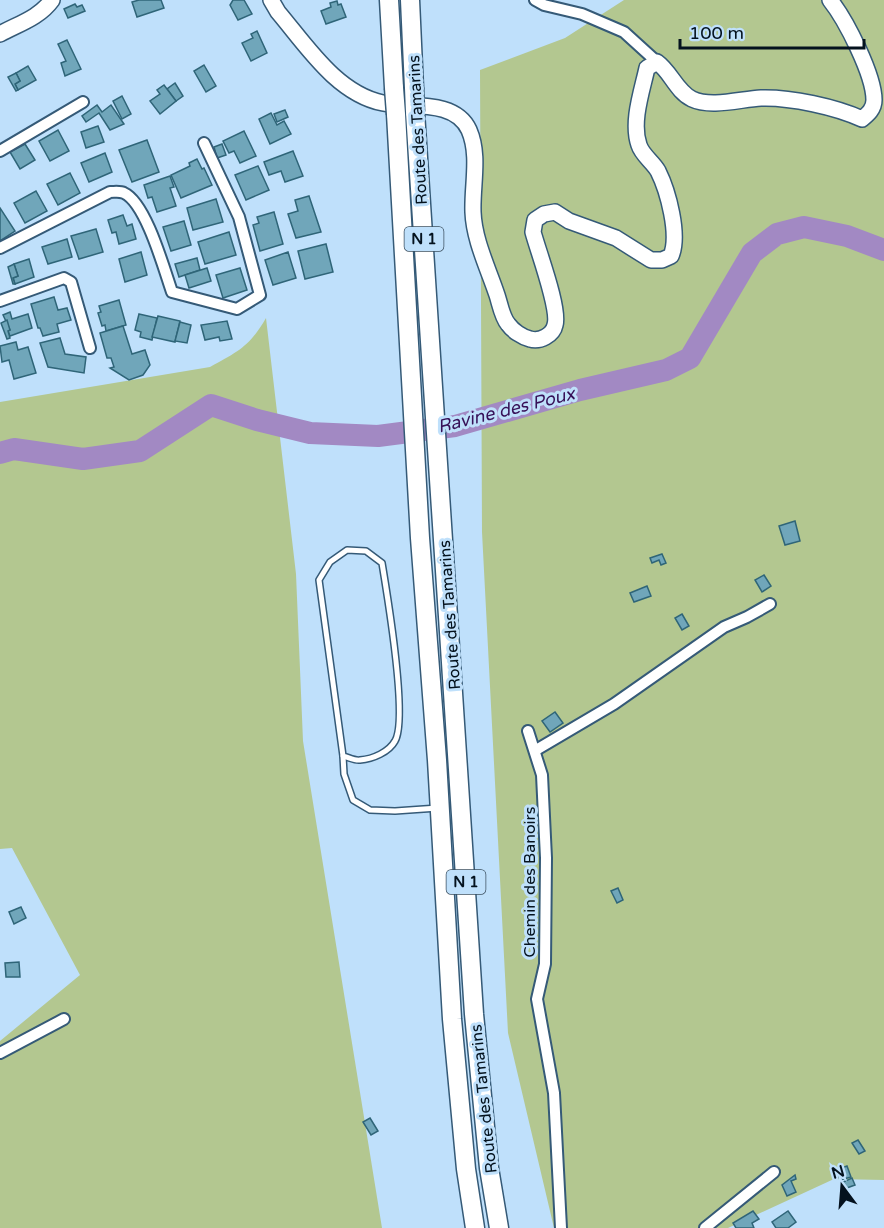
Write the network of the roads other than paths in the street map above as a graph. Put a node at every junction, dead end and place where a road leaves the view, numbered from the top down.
1 (52, 0) edge
2 (271, 0) edge
3 (389, 0) edge
4 (410, 0) edge
5 (535, 0) edge
6 (830, 0) edge
7 (0, 34) edge
8 (657, 62) junction
9 (83, 102) dead end
10 (389, 108) junction
11 (424, 110) junction
12 (204, 143) dead end
13 (0, 151) edge
14 (0, 248) edge
15 (0, 301) edge
16 (90, 348) dead end
17 (770, 604) dead end
18 (528, 731) dead end
19 (536, 750) junction
20 (343, 756) junction
21 (440, 808) junction
22 (64, 1019) dead end
23 (0, 1053) edge
24 (774, 1172) dead end
25 (475, 1228) edge
26 (499, 1228) edge
27 (561, 1228) edge
28 (705, 1228) edge

1 - 7 main road
2 - 10 main road
3 - 10 highway, Route des Tamarins / N 1, bridge
4 - 11 highway, Route des Tamarins / N 1, bridge
5 - 8 street
6 - 8 main road
8 - 11 main road
9 - 13 street
10 - 11 main road
10 - 21 highway, Route des Tamarins / N 1
11 - 26 highway, Route des Tamarins / N 1
12 - 14 street
15 - 16 street
17 - 19 street
18 - 19 street, Chemin des Banoirs
19 - 27 street, Chemin des Banoirs
20 - 20 lane
20 - 21 lane
21 - 25 highway, Route des Tamarins / N 1
22 - 23 street
24 - 28 street

